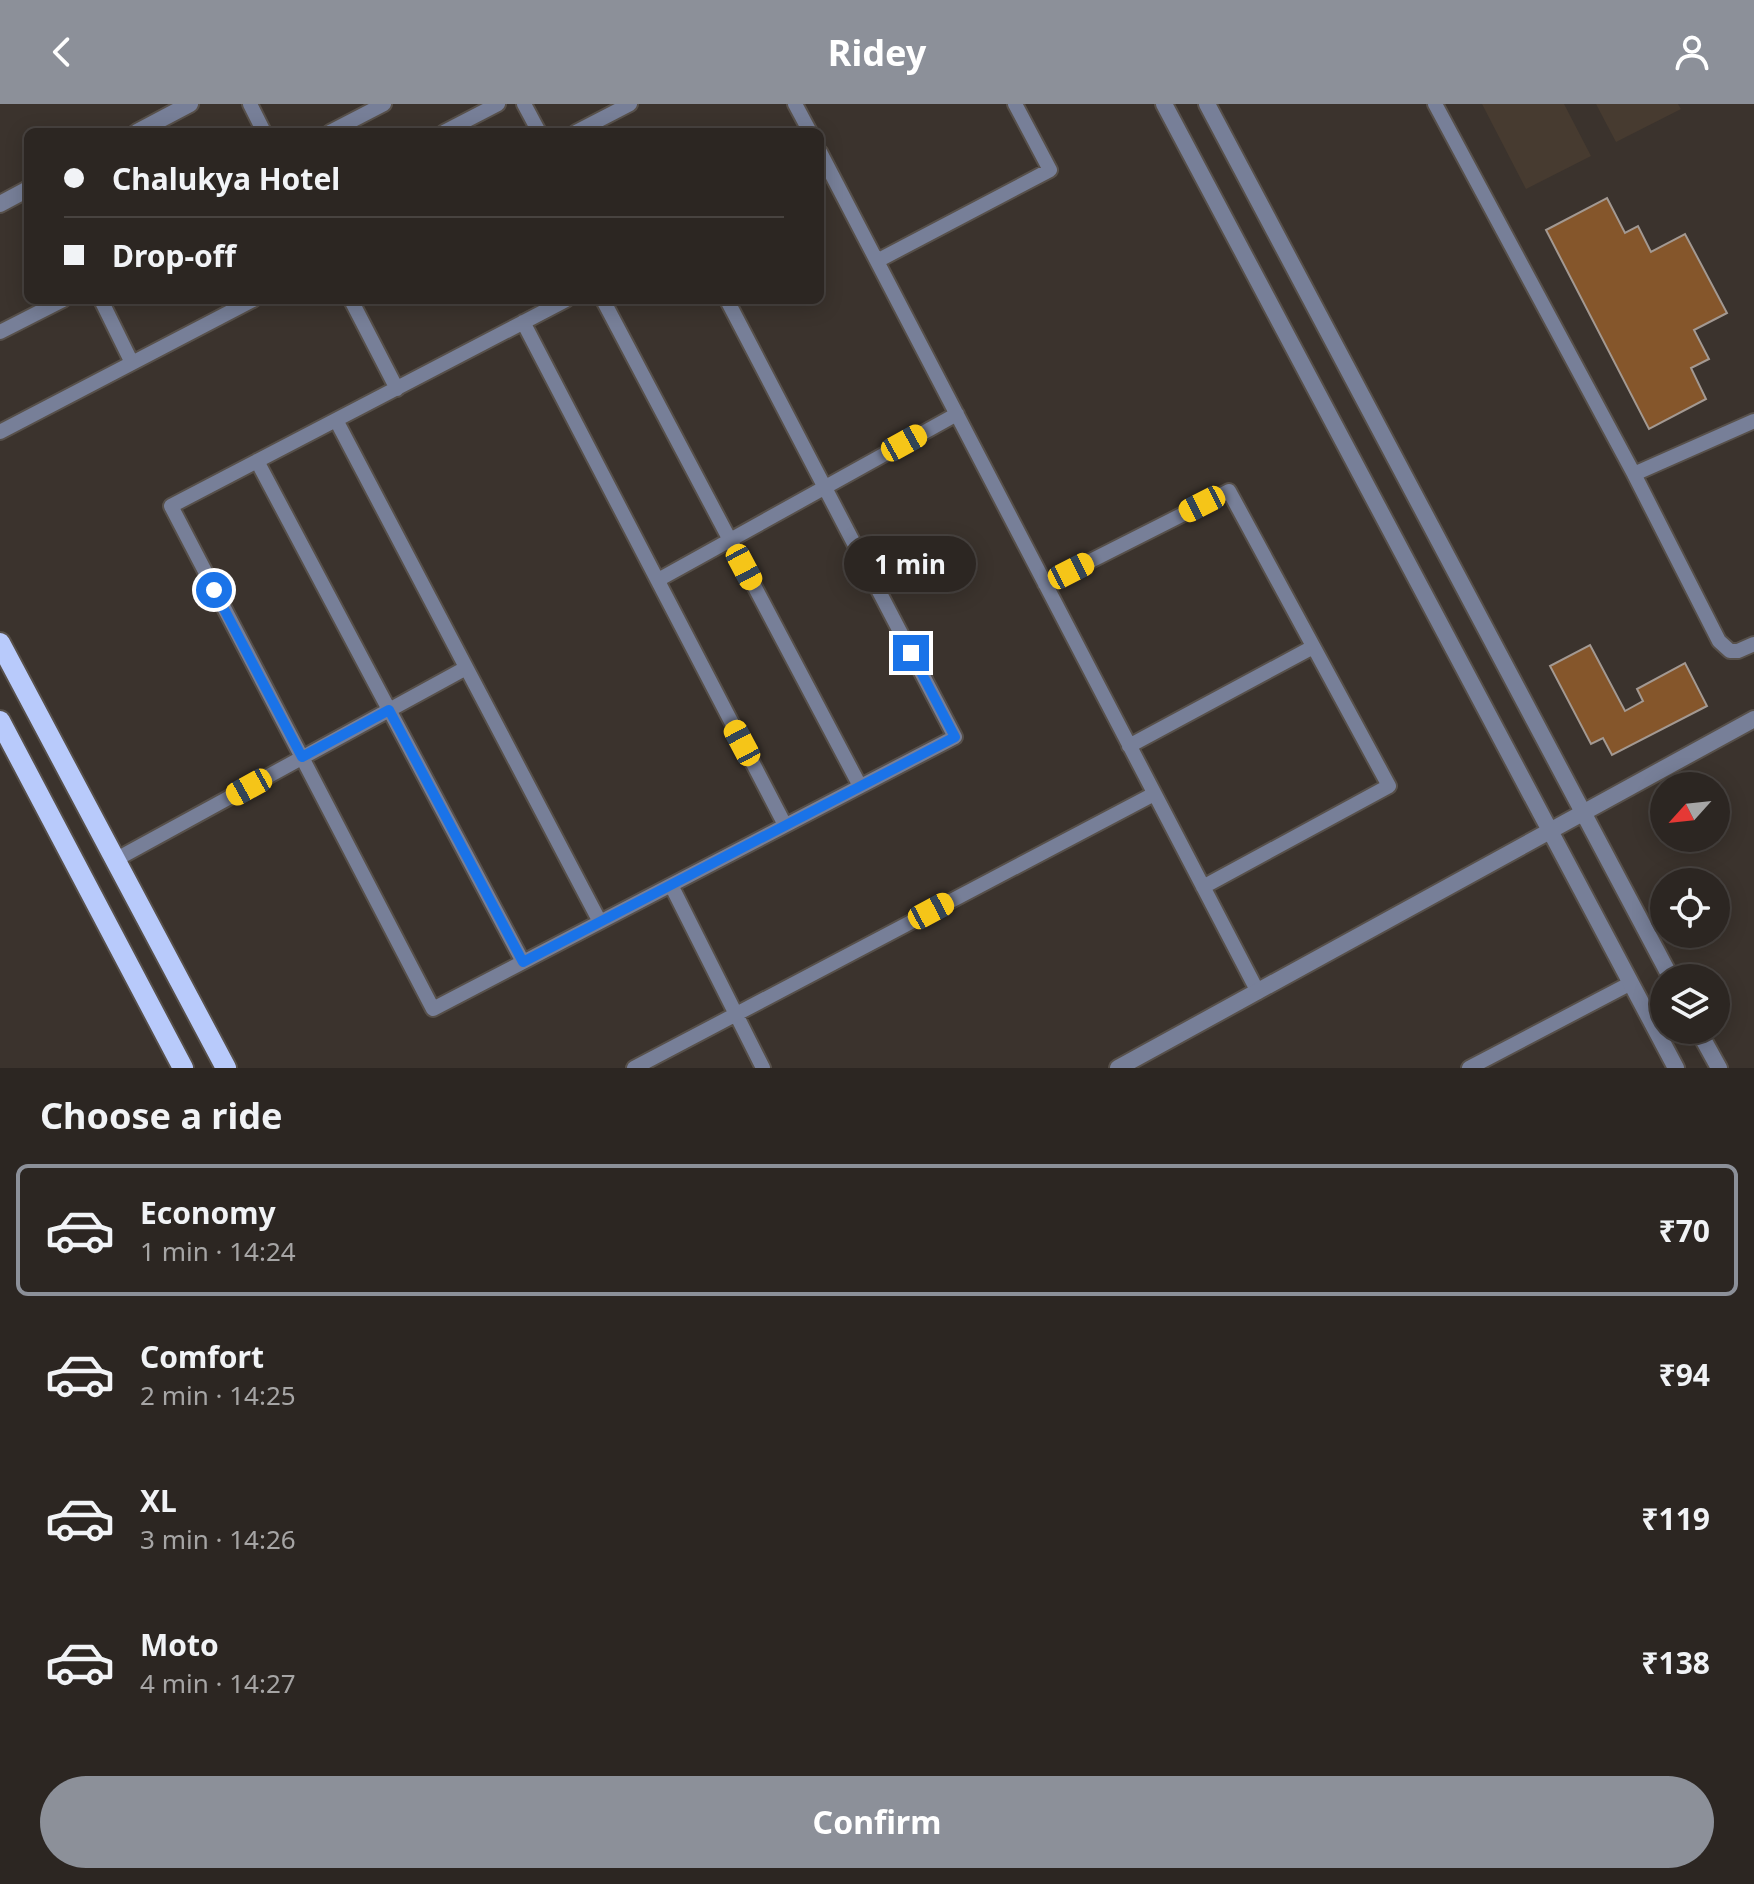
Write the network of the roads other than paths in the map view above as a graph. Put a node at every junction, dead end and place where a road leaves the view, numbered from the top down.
1 (190, 104) edge
2 (250, 104) edge
3 (384, 104) edge
4 (498, 104) edge
5 (524, 104) edge
6 (630, 104) edge
7 (795, 104) edge
8 (1015, 104) edge
9 (1164, 104) edge
10 (1207, 104) edge
11 (1435, 104) edge
12 (145, 128) edge
13 (262, 128) edge
14 (338, 128) edge
15 (452, 128) edge
16 (537, 128) edge
17 (584, 128) edge
18 (808, 128) edge
19 (824, 160) edge
20 (24, 191) edge
21 (0, 204) edge
22 (877, 261) junction
23 (55, 304) edge
24 (103, 304) edge
25 (245, 304) edge
26 (353, 304) edge
27 (558, 304) edge
28 (605, 304) edge
29 (729, 304) edge
30 (523, 322) junction
31 (0, 332) edge
32 (132, 363) junction
33 (397, 389) junction
34 (957, 414) junction
35 (336, 420) junction
36 (1754, 421) edge
37 (0, 432) edge
38 (257, 461) junction
39 (1634, 474) junction
40 (824, 487) junction
41 (729, 540) junction
42 (658, 580) junction
43 (1045, 584) junction
44 (0, 643) edge
45 (1754, 644) edge
46 (1313, 647) junction
47 (466, 668) junction
48 (389, 710) junction
49 (1754, 719) edge
50 (0, 721) edge
51 (1129, 746) junction
52 (302, 757) junction
53 (860, 786) junction
54 (1154, 794) junction
55 (1583, 813) junction
56 (785, 825) junction
57 (1550, 831) junction
58 (115, 860) junction
59 (671, 885) junction
60 (1203, 887) junction
61 (600, 922) junction
62 (523, 962) junction
63 (1664, 964) edge
64 (1631, 983) junction
65 (1258, 992) junction
66 (736, 1014) junction
67 (1706, 1044) edge
68 (183, 1068) edge
69 (226, 1068) edge
70 (634, 1068) edge
71 (763, 1068) edge
72 (1118, 1068) edge
73 (1469, 1068) edge
74 (1676, 1068) edge
75 (1719, 1068) edge

1 - 12 street
2 - 13 lane
3 - 14 lane
4 - 15 lane
5 - 16 lane
6 - 17 lane
7 - 18 lane
8 - 22 lane
9 - 57 street
10 - 55 street
11 - 39 lane
19 - 22 lane
20 - 21 street
22 - 34 lane
23 - 31 lane
24 - 32 lane
25 - 32 lane
26 - 33 lane
27 - 30 lane
28 - 41 lane
29 - 40 lane
30 - 33 lane
30 - 42 lane
32 - 37 lane
33 - 35 lane
34 - 40 lane
34 - 43 lane
35 - 38 lane
35 - 47 lane
36 - 39 lane
38 - 48 lane
38 - 52 lane
39 - 45 lane
40 - 41 lane
40 - 53 lane
41 - 42 lane
41 - 53 lane
42 - 56 lane
43 - 46 lane
43 - 51 lane
44 - 58 main road
46 - 51 lane
46 - 60 lane
47 - 48 lane
47 - 61 lane
48 - 52 lane
48 - 62 lane
49 - 55 street
50 - 68 main road
51 - 54 lane
52 - 58 lane
52 - 62 lane
53 - 56 lane
54 - 60 lane
54 - 66 lane
55 - 57 street
55 - 63 street
56 - 59 lane
57 - 64 street
57 - 65 street
58 - 69 main road
59 - 61 lane
59 - 66 lane
60 - 65 lane
61 - 62 lane
64 - 73 lane
64 - 74 street
65 - 72 street
66 - 70 lane
66 - 71 lane
67 - 75 street

